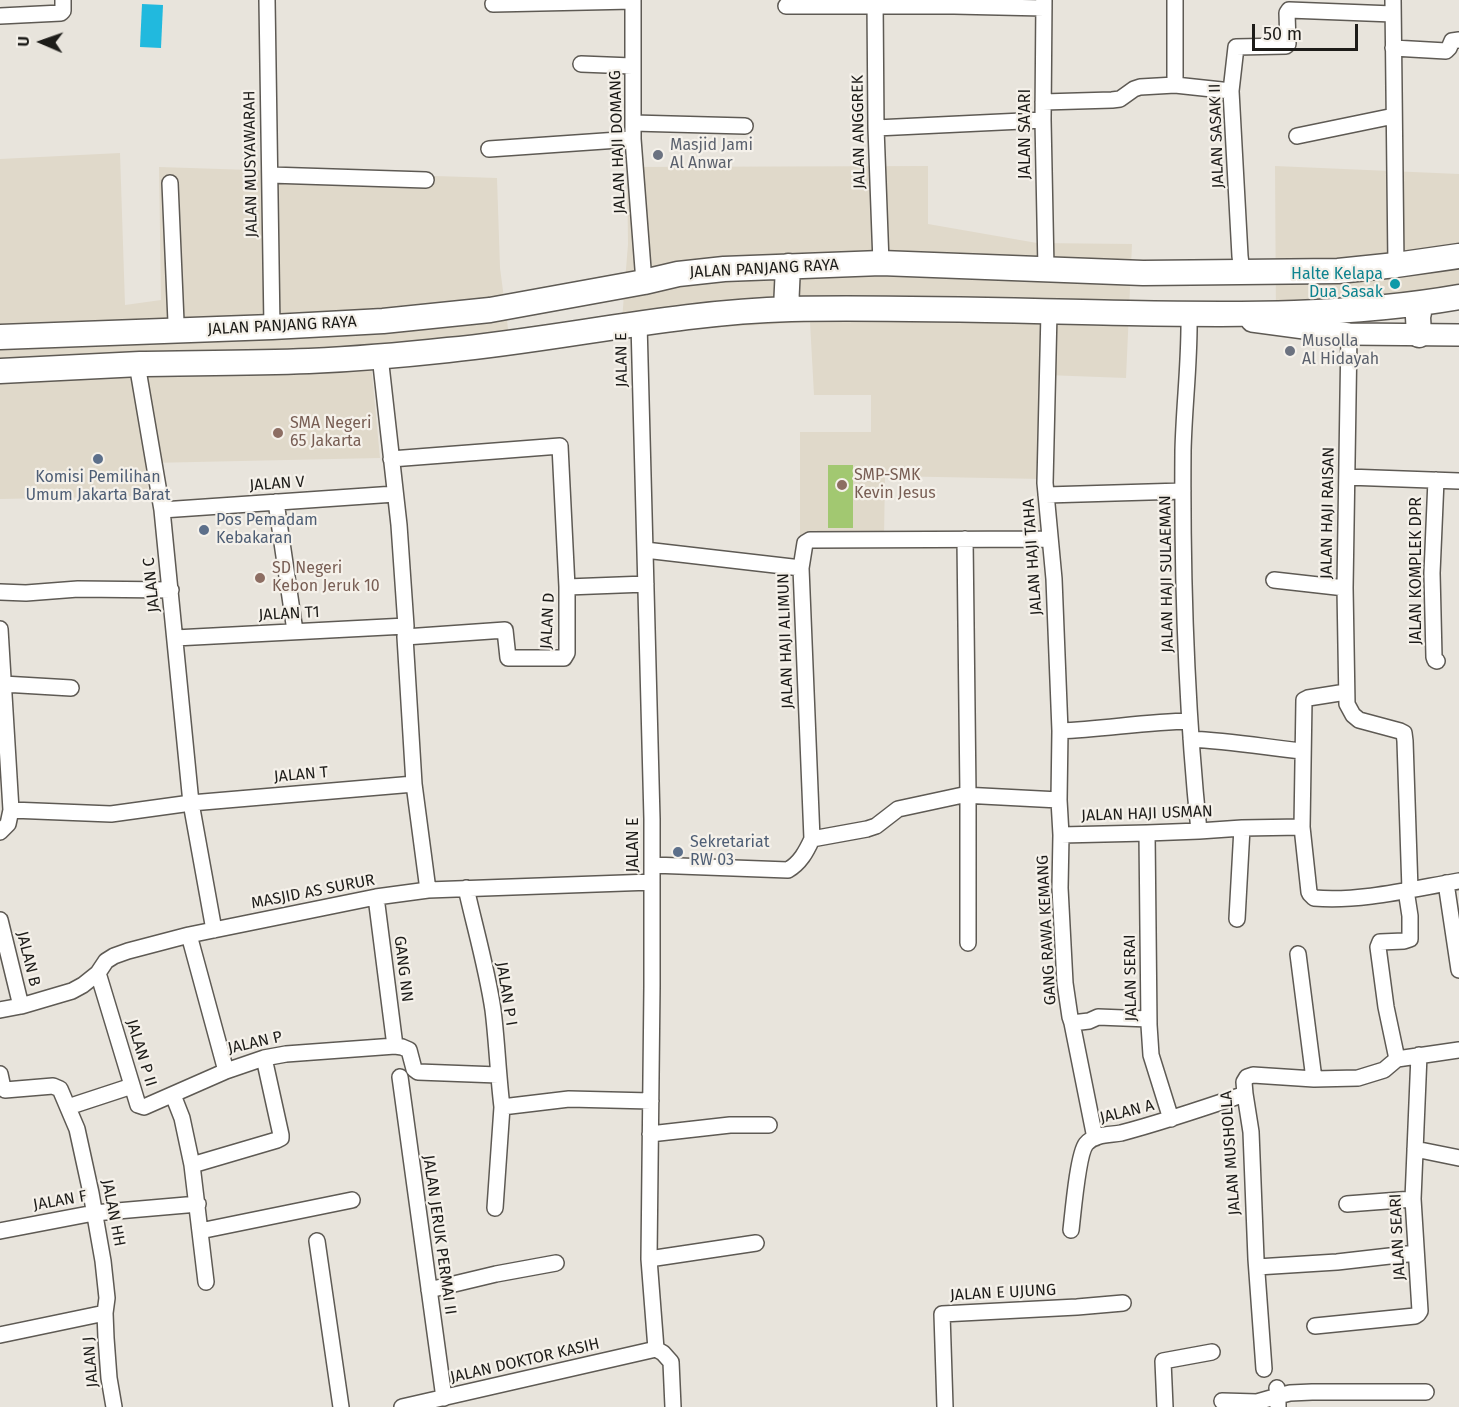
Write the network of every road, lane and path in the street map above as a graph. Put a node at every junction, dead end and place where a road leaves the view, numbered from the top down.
1 (63, 0) edge
2 (267, 0) edge
3 (633, 0) edge
4 (1175, 0) edge
5 (875, 3) edge
6 (954, 3) edge
7 (493, 4) dead end
8 (1044, 4) edge
9 (786, 6) dead end
10 (1393, 7) edge
11 (0, 16) edge
12 (1459, 40) edge
13 (1394, 48) junction
14 (581, 64) dead end
15 (632, 66) junction
16 (1175, 85) junction
17 (1231, 91) junction
18 (1043, 102) junction
19 (1394, 116) junction
20 (1043, 120) junction
21 (633, 123) junction
22 (745, 126) dead end
23 (876, 128) junction
24 (1297, 136) dead end
25 (633, 139) junction
26 (489, 149) dead end
27 (270, 175) junction
28 (426, 180) dead end
29 (170, 183) dead end
30 (1459, 256) edge
31 (880, 263) junction
32 (1396, 265) junction
33 (788, 266) junction
34 (1046, 269) junction
35 (1242, 272) junction
36 (644, 282) junction
37 (1459, 297) edge
38 (1421, 303) junction
39 (786, 309) junction
40 (1049, 312) junction
41 (1189, 314) junction
42 (1222, 314) junction
43 (639, 323) junction
44 (272, 327) junction
45 (175, 330) junction
46 (1349, 334) junction
47 (1419, 335) junction
48 (1459, 335) edge
49 (0, 337) edge
50 (380, 356) junction
51 (136, 364) junction
52 (0, 371) edge
53 (392, 459) junction
54 (1347, 477) junction
55 (1436, 480) junction
56 (1459, 481) edge
57 (1183, 491) junction
58 (395, 494) junction
59 (1046, 495) junction
60 (276, 502) junction
61 (162, 510) junction
62 (965, 539) junction
63 (1050, 539) junction
64 (645, 550) junction
65 (801, 568) junction
66 (1274, 580) dead end
67 (646, 584) junction
68 (567, 586) junction
69 (1345, 588) junction
70 (171, 590) junction
71 (0, 592) edge
72 (0, 629) edge
73 (406, 631) junction
74 (295, 632) junction
75 (175, 638) junction
76 (1437, 661) dead end
77 (3, 684) junction
78 (71, 688) dead end
79 (1346, 692) junction
80 (1189, 721) junction
81 (1060, 731) junction
82 (1191, 739) junction
83 (1302, 751) junction
84 (414, 784) junction
85 (969, 795) junction
86 (1059, 800) junction
87 (191, 803) junction
88 (11, 810) junction
89 (1302, 827) junction
90 (1242, 828) junction
91 (1199, 831) junction
92 (0, 832) edge
93 (1147, 833) junction
94 (1061, 835) junction
95 (812, 839) junction
96 (652, 865) junction
97 (652, 882) junction
98 (1453, 882) edge
99 (466, 888) junction
100 (428, 890) junction
101 (1408, 890) junction
102 (376, 897) junction
103 (1237, 919) dead end
104 (0, 920) edge
105 (214, 930) junction
106 (189, 935) junction
107 (968, 943) dead end
108 (1298, 954) dead end
109 (1459, 970) edge
110 (98, 973) junction
111 (21, 1006) junction
112 (0, 1010) edge
113 (1149, 1019) junction
114 (1072, 1023) junction
115 (395, 1046) junction
116 (1459, 1050) edge
117 (1419, 1055) junction
118 (264, 1058) junction
119 (1397, 1059) junction
120 (226, 1071) junction
121 (0, 1074) edge
122 (498, 1075) junction
123 (400, 1077) dead end
124 (1314, 1079) junction
125 (132, 1086) junction
126 (173, 1095) junction
127 (1245, 1095) junction
128 (651, 1101) junction
129 (68, 1107) junction
130 (502, 1107) junction
131 (1171, 1119) junction
132 (769, 1125) dead end
133 (650, 1134) junction
134 (1095, 1138) junction
135 (1415, 1149) junction
136 (1459, 1158) edge
137 (192, 1165) junction
138 (1413, 1199) junction
139 (352, 1200) dead end
140 (198, 1204) junction
141 (1347, 1204) dead end
142 (495, 1208) dead end
143 (94, 1213) junction
144 (1071, 1230) dead end
145 (0, 1231) edge
146 (201, 1231) junction
147 (318, 1241) dead end
148 (756, 1243) dead end
149 (1416, 1253) junction
150 (649, 1258) junction
151 (556, 1263) dead end
152 (1257, 1267) junction
153 (206, 1281) dead end
154 (429, 1290) junction
155 (1123, 1303) dead end
156 (105, 1313) junction
157 (1315, 1326) dead end
158 (0, 1335) edge
159 (656, 1349) junction
160 (1212, 1352) dead end
161 (1264, 1369) dead end
162 (1426, 1392) dead end
163 (1278, 1396) edge
164 (444, 1398) junction
165 (1222, 1401) dead end
166 (114, 1407) edge
167 (341, 1407) edge
168 (402, 1407) edge
169 (673, 1407) edge
170 (945, 1407) edge
171 (1165, 1407) edge

1 - 11 street
2 - 27 street, JALAN MUSYAWARAH
3 - 7 street
3 - 15 street, JALAN HAJI DOMANG
4 - 16 street
5 - 6 street
5 - 9 street
5 - 23 street, JALAN ANGGREK
6 - 8 street
8 - 18 street, JALAN SA'ARI
10 - 13 street, JALAN SASAK II
10 - 17 street, JALAN SASAK II
12 - 13 street
13 - 19 street, JALAN SASAK II
14 - 15 street
15 - 21 street, JALAN HAJI DOMANG
16 - 17 street
16 - 18 street
17 - 35 street, JALAN SASAK II
18 - 20 street, JALAN SA'ARI
19 - 24 street
19 - 32 street, JALAN SASAK II
20 - 23 street
20 - 34 street, JALAN SA'ARI
21 - 22 street
21 - 25 street, JALAN HAJI DOMANG
23 - 31 street, JALAN ANGGREK
25 - 26 street
25 - 36 street, JALAN HAJI DOMANG
27 - 28 street
27 - 44 street, JALAN MUSYAWARAH
29 - 45 street
30 - 32 main road, JALAN PANJANG RAYA
31 - 33 main road, JALAN PANJANG RAYA
31 - 34 main road, JALAN PANJANG RAYA
32 - 35 main road, JALAN PANJANG RAYA
33 - 36 main road, JALAN PANJANG RAYA
33 - 39 main road
34 - 35 main road, JALAN PANJANG RAYA
36 - 44 main road, JALAN PANJANG RAYA
37 - 38 main road, JALAN PANJANG RAYA
38 - 42 main road, JALAN PANJANG RAYA
38 - 47 main road
39 - 40 main road, JALAN PANJANG RAYA
39 - 43 main road, JALAN PANJANG RAYA
40 - 41 main road, JALAN PANJANG RAYA
40 - 59 street, JALAN HAJI TAHA
41 - 42 main road, JALAN PANJANG RAYA
41 - 57 street, JALAN HAJI SULAEMAN
42 - 46 street
43 - 50 main road, JALAN PANJANG RAYA
43 - 64 street, JALAN E
44 - 45 main road, JALAN PANJANG RAYA
45 - 49 main road, JALAN PANJANG RAYA
46 - 47 street
46 - 54 street, JALAN HAJI RAISAN
47 - 48 street
50 - 51 main road, JALAN PANJANG RAYA
50 - 53 street
51 - 52 main road, JALAN PANJANG RAYA
51 - 61 street, JALAN C
53 - 58 street
53 - 68 street
54 - 55 street, JALAN KOMPLEK DPR
54 - 69 street, JALAN HAJI RAISAN
55 - 56 street, JALAN KOMPLEK DPR
55 - 76 street, JALAN KOMPLEK DPR
57 - 59 street
57 - 80 street, JALAN HAJI SULAEMAN
58 - 60 street, JALAN V
58 - 73 street
59 - 63 street, JALAN HAJI TAHA
60 - 61 street, JALAN V
60 - 74 street
61 - 70 street, JALAN C
62 - 63 street, JALAN HAJI ALIMUN
62 - 65 street, JALAN HAJI ALIMUN
62 - 85 street
63 - 81 street, JALAN HAJI TAHA
64 - 65 street
64 - 67 street, JALAN E
65 - 95 street, JALAN HAJI ALIMUN
66 - 69 street
67 - 68 street, JALAN D
67 - 96 street, JALAN E
68 - 73 street, JALAN D
69 - 79 street, JALAN HAJI RAISAN
70 - 71 street
70 - 75 street, JALAN C
72 - 77 street
73 - 74 street, JALAN T1
73 - 84 street
74 - 75 street, JALAN T1
75 - 87 street, JALAN C
77 - 78 street
77 - 88 street
79 - 83 street
79 - 101 street, JALAN HAJI RAISAN
80 - 81 street
80 - 82 street, JALAN HAJI SULAEMAN
81 - 86 street, JALAN HAJI TAHA
82 - 83 street
82 - 91 street, JALAN HAJI SULAEMAN
83 - 89 street
84 - 87 street, JALAN T
84 - 100 street
85 - 86 street, JALAN HAJI USMAN
85 - 95 street, JALAN HAJI USMAN
85 - 107 street
86 - 94 street, JALAN HAJI USMAN
87 - 88 street
87 - 105 street, JALAN C
88 - 92 street
89 - 90 street, JALAN HAJI USMAN
89 - 101 street
90 - 91 street, JALAN HAJI USMAN
90 - 103 street
91 - 93 street, JALAN HAJI USMAN
93 - 94 street, JALAN HAJI USMAN
93 - 113 street, JALAN SERAI
94 - 114 street, GANG RAWA KEMANG
95 - 96 street
96 - 97 street, JALAN E
97 - 99 street, MASJID AS SURUR
97 - 128 street, JALAN E
98 - 101 street
98 - 109 street
99 - 100 street, MASJID AS SURUR
99 - 122 street, JALAN P I
100 - 102 street, MASJID AS SURUR
101 - 119 street
102 - 105 street, MASJID AS SURUR
102 - 115 street, GANG NN
104 - 111 street, JALAN B
105 - 106 street, MASJID AS SURUR
106 - 110 street, MASJID AS SURUR
106 - 120 street, JALAN P
108 - 124 street
110 - 111 street, MASJID AS SURUR
110 - 125 street, JALAN P II
111 - 112 street, MASJID AS SURUR
113 - 114 street
113 - 131 street, JALAN SERAI
114 - 134 street, JALAN A
115 - 118 street, JALAN P
115 - 122 street
116 - 117 street, JALAN MUSHOLLA
117 - 119 street, JALAN MUSHOLLA
117 - 135 street, JALAN SEARI
118 - 120 street, JALAN P
118 - 137 street
119 - 124 street, JALAN MUSHOLLA
120 - 126 street
121 - 129 street, JALAN HH
122 - 130 street, JALAN P I
123 - 154 street, JALAN JERUK PERMAI II
124 - 127 street, JALAN MUSHOLLA
125 - 126 street, JALAN P II
125 - 129 street
126 - 137 street, JALAN P II
127 - 131 street, JALAN A
127 - 152 street, JALAN MUSHOLLA
128 - 130 street
128 - 133 street, JALAN E
129 - 143 street, JALAN HH
130 - 142 street, JALAN P I
131 - 134 street, JALAN A
132 - 133 street
133 - 150 street, JALAN E
134 - 144 street
135 - 136 street
135 - 138 street, JALAN SEARI
137 - 140 street, JALAN P II
138 - 141 street
138 - 149 street, JALAN SEARI
139 - 146 street
140 - 143 street, JALAN F
140 - 146 street, JALAN P II
143 - 145 street, JALAN F
143 - 156 street, JALAN HH
146 - 153 street, JALAN P II
147 - 167 street
148 - 150 street
149 - 152 street
149 - 157 street, JALAN SEARI
150 - 159 street, JALAN E
151 - 154 street
152 - 161 street, JALAN MUSHOLLA
154 - 164 street, JALAN JERUK PERMAI II
155 - 170 street, JALAN E UJUNG
156 - 158 street
156 - 166 street, JALAN J
159 - 164 street, JALAN DOKTOR KASIH
159 - 169 street
160 - 171 street
162 - 163 street
163 - 165 street
164 - 168 street, JALAN DOKTOR KASIH

